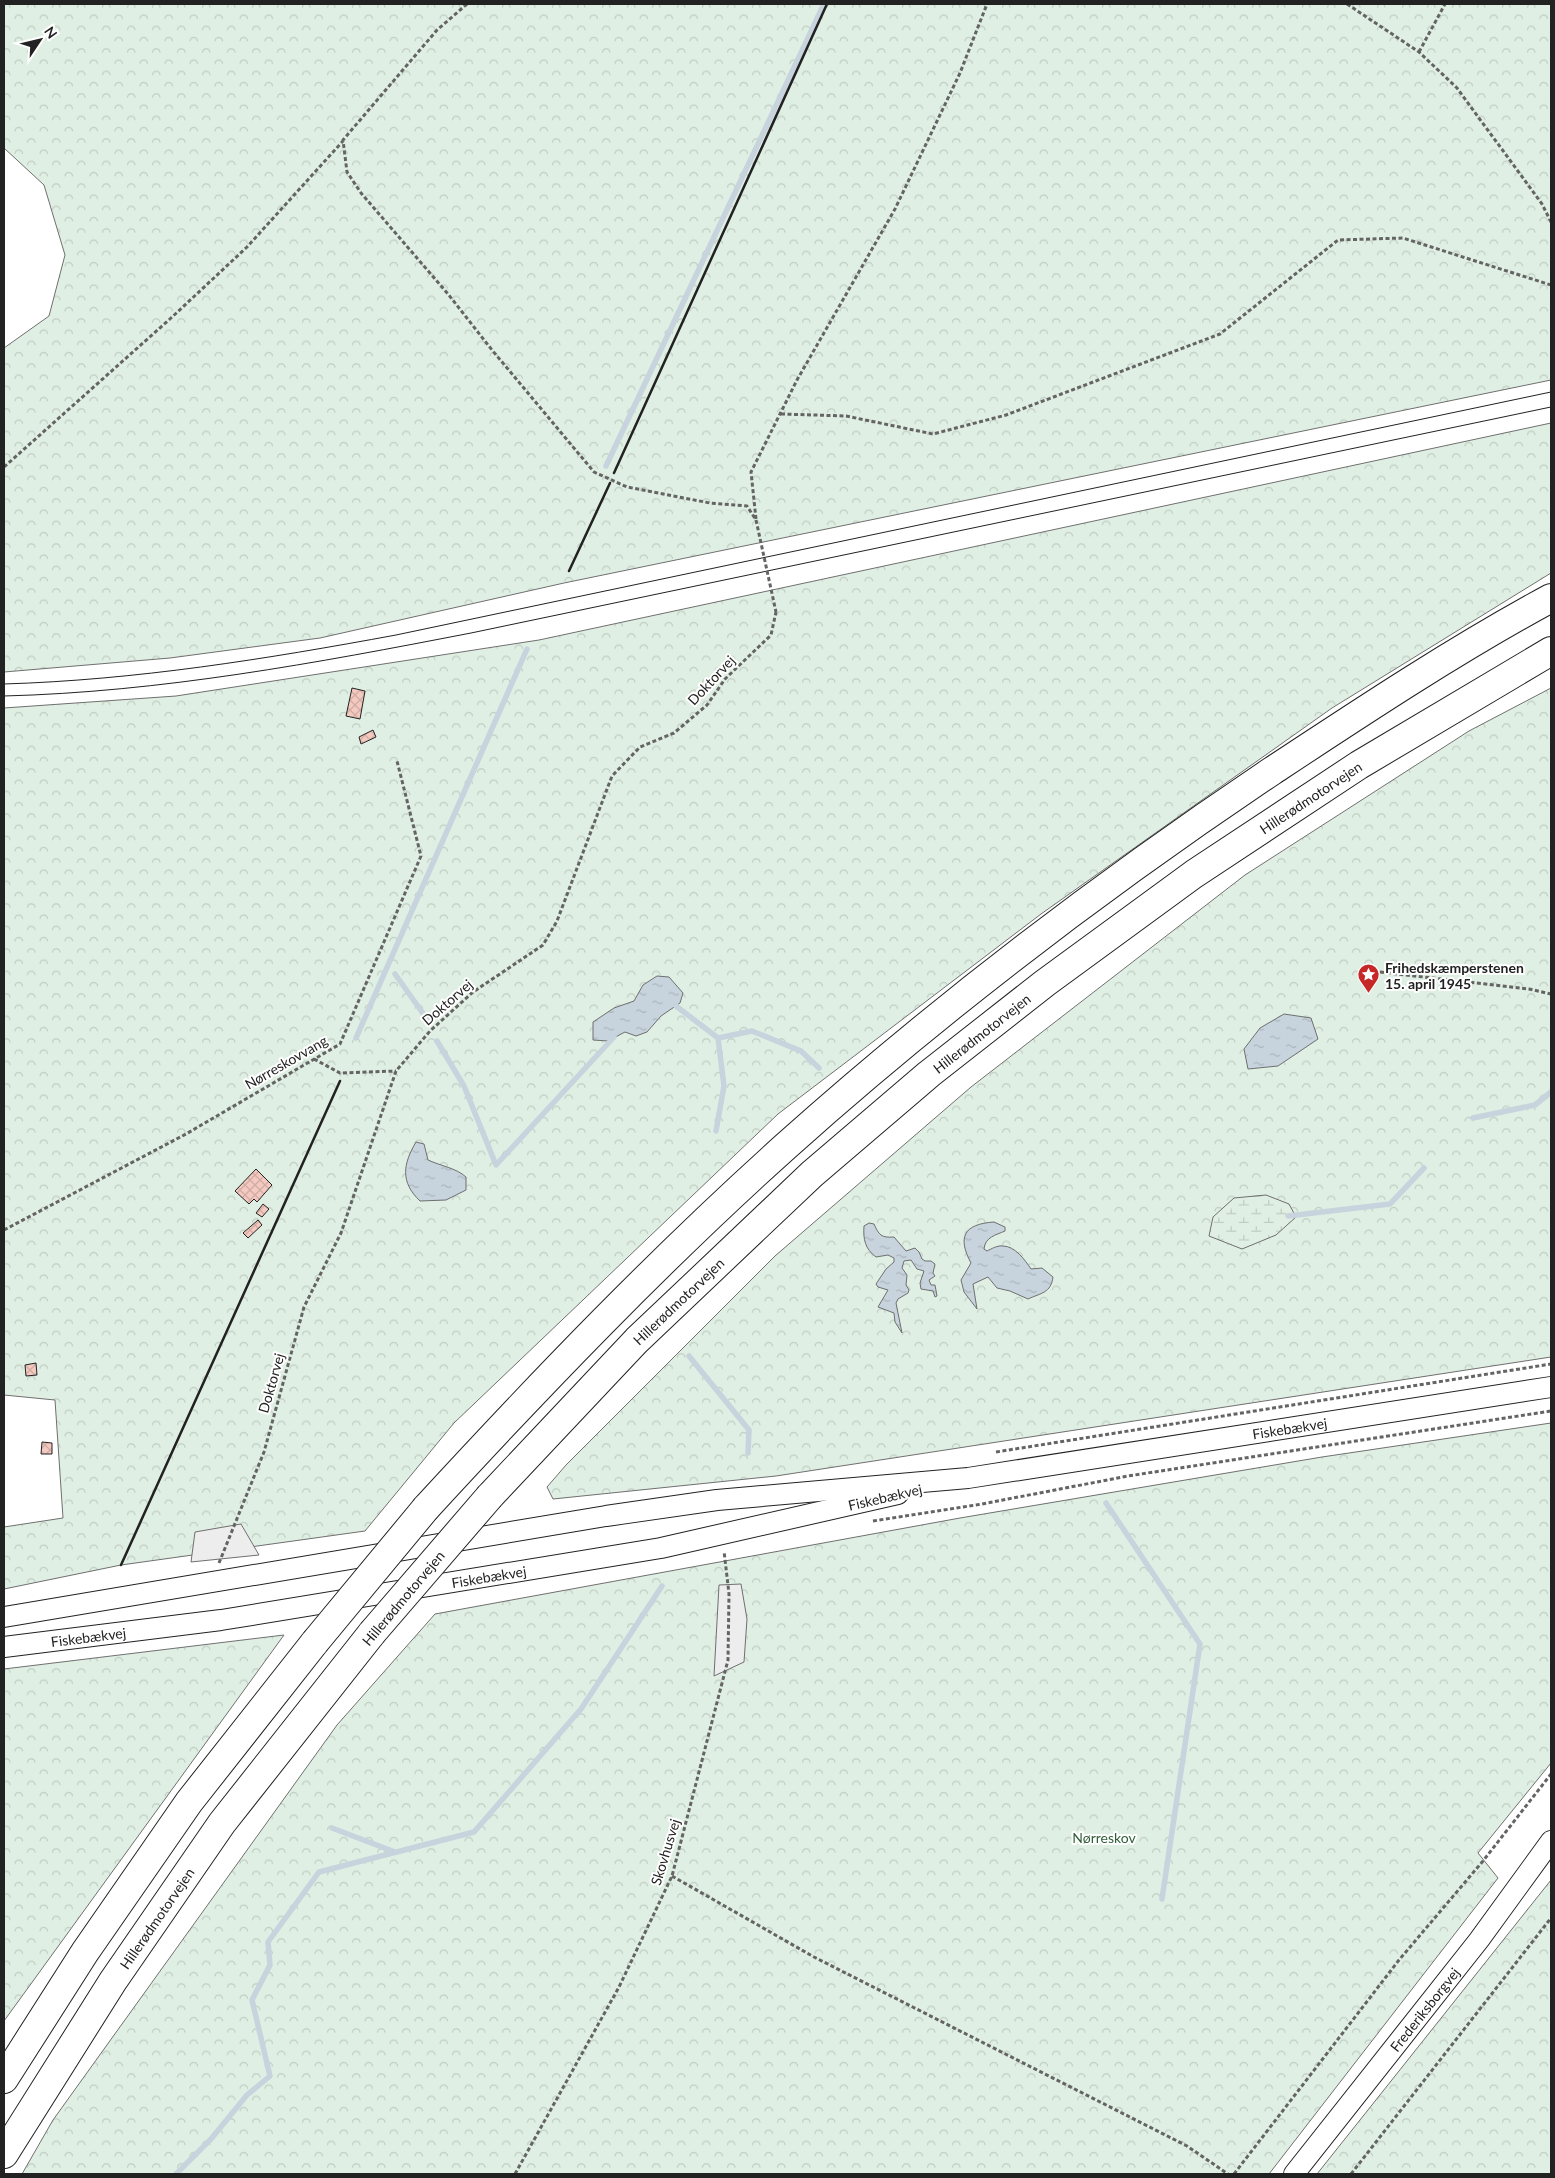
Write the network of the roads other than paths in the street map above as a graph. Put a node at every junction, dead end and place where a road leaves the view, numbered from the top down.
1 (1551, 598) edge
2 (1551, 651) edge
3 (1551, 1387) edge
4 (968, 1478) junction
5 (4, 1617) edge
6 (4, 1647) edge
7 (1551, 1841) edge
8 (4, 2079) edge
9 (4, 2154) edge
10 (1294, 2174) edge

1 - 8 highway, bridge
2 - 9 highway, Hillerødmotorvejen, bridge
3 - 4 street, Fiskebækvej
4 - 5 street, Fiskebækvej
4 - 6 street, Fiskebækvej
7 - 10 street, Frederiksborgvej

